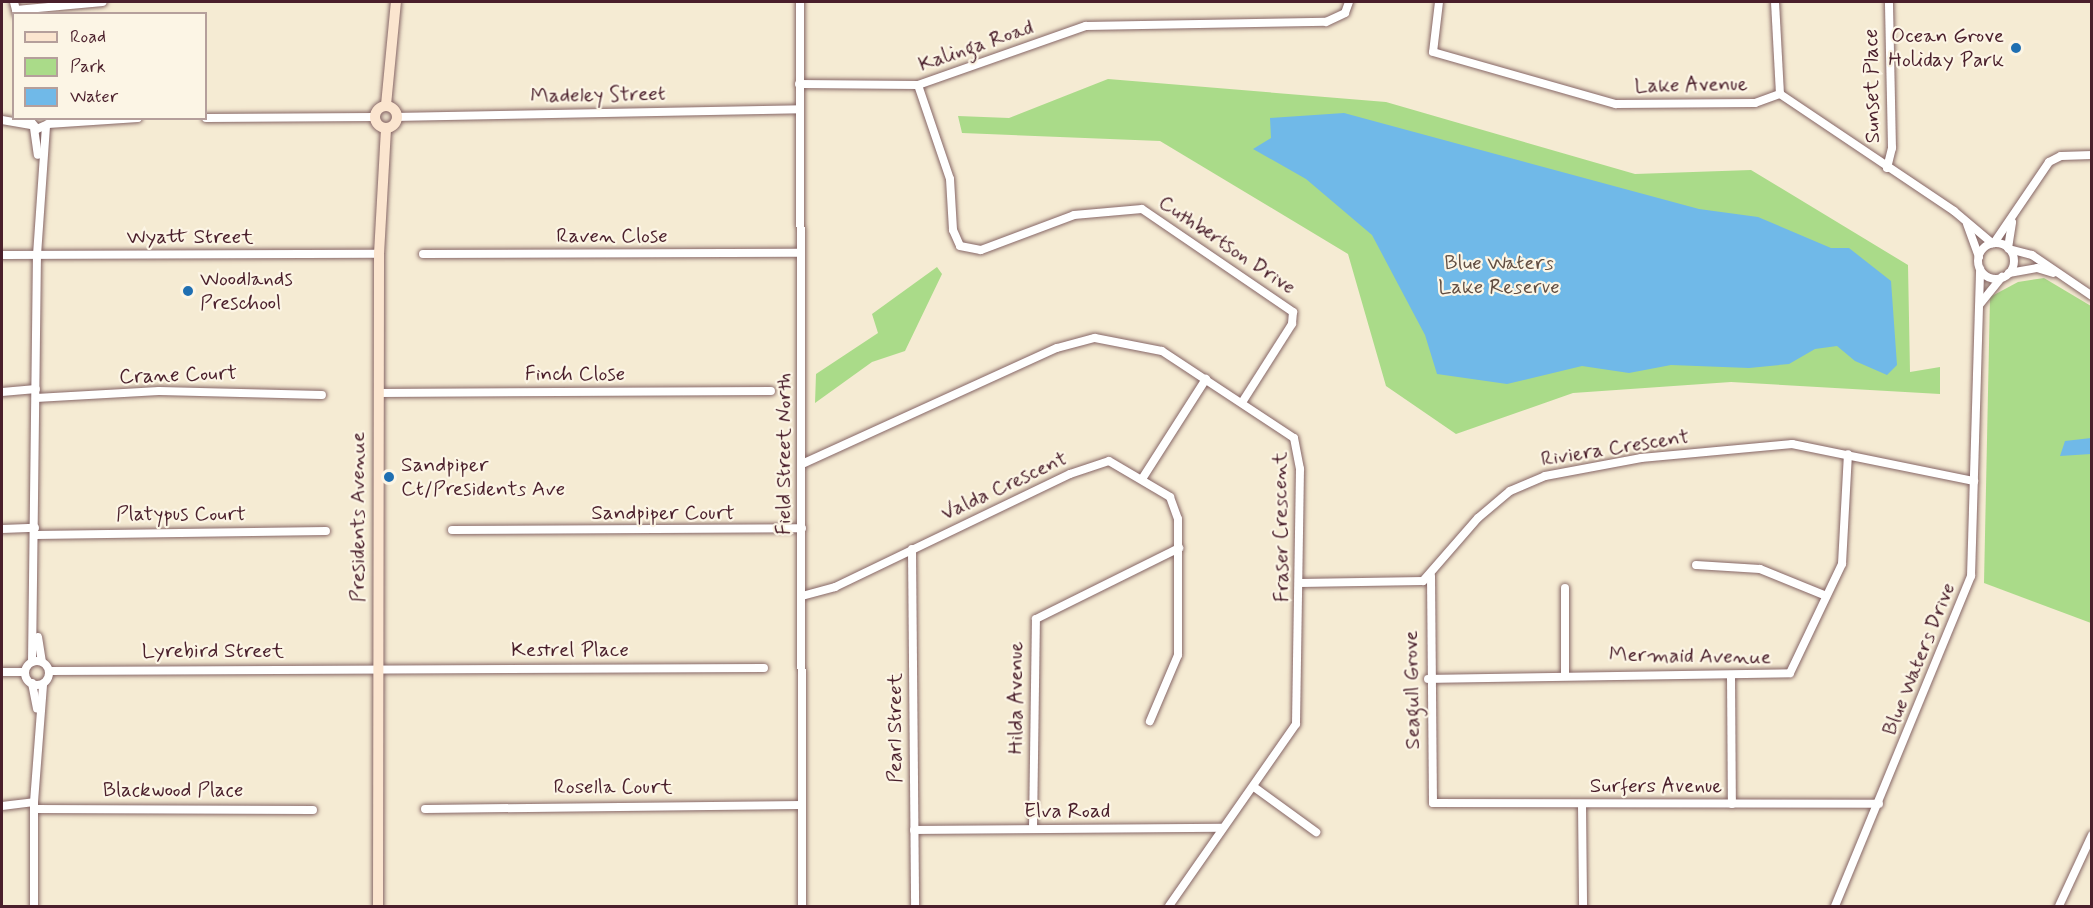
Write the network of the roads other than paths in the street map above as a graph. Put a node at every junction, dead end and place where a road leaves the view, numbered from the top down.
1 (103, 2) edge
2 (396, 2) edge
3 (800, 2) edge
4 (1349, 2) edge
5 (1438, 2) edge
6 (1775, 2) edge
7 (1889, 2) edge
8 (16, 8) edge
9 (799, 84) junction
10 (918, 85) junction
11 (1780, 94) junction
12 (386, 105) junction
13 (798, 109) junction
14 (375, 117) junction
15 (398, 117) junction
16 (207, 118) edge
17 (2, 120) edge
18 (80, 120) edge
19 (48, 123) edge
20 (31, 124) edge
21 (386, 128) junction
22 (2091, 155) edge
23 (39, 162) junction
24 (1887, 168) junction
25 (2013, 218) junction
26 (1965, 220) junction
27 (1993, 243) junction
28 (2009, 248) junction
29 (800, 253) junction
30 (379, 254) junction
31 (423, 254) dead end
32 (2, 255) edge
33 (37, 255) junction
34 (1979, 257) junction
35 (1980, 269) junction
36 (2057, 274) junction
37 (2005, 275) junction
38 (2091, 296) edge
39 (1979, 305) junction
40 (1206, 379) junction
41 (36, 389) junction
42 (2, 392) edge
43 (771, 392) dead end
44 (378, 393) junction
45 (321, 395) dead end
46 (36, 398) junction
47 (1243, 401) junction
48 (1848, 454) junction
49 (802, 464) junction
50 (1142, 479) junction
51 (1974, 481) junction
52 (802, 528) junction
53 (2, 529) edge
54 (452, 530) dead end
55 (326, 531) dead end
56 (35, 532) junction
57 (1179, 548) junction
58 (912, 549) junction
59 (1696, 565) dead end
60 (1431, 576) junction
61 (1300, 583) junction
62 (1565, 588) dead end
63 (1824, 595) junction
64 (802, 596) junction
65 (36, 629) junction
66 (32, 662) junction
67 (42, 662) junction
68 (377, 667) junction
69 (764, 668) dead end
70 (49, 671) junction
71 (2, 672) edge
72 (26, 672) junction
73 (1565, 673) junction
74 (1731, 675) junction
75 (1428, 679) junction
76 (32, 683) junction
77 (43, 684) junction
78 (38, 716) junction
79 (1150, 721) dead end
80 (1254, 787) junction
81 (1433, 803) joint
82 (1582, 804) junction
83 (1732, 804) junction
84 (1879, 804) junction
85 (34, 805) junction
86 (801, 805) junction
87 (2, 806) edge
88 (425, 809) dead end
89 (313, 810) dead end
90 (1221, 828) junction
91 (1034, 829) junction
92 (914, 830) junction
93 (1316, 831) dead end
94 (2091, 835) edge
95 (34, 906) edge
96 (378, 906) edge
97 (802, 906) edge
98 (915, 906) edge
99 (1169, 906) edge
100 (1583, 906) edge
101 (1835, 906) edge
102 (2059, 906) edge

1 - 8 street
2 - 12 street
3 - 9 street, Field Street North
4 - 10 street, Kalinga Road
5 - 11 street, Lake Avenue
6 - 11 street
7 - 24 street, Sunset Place
9 - 10 street, Kalinga Road
9 - 13 street, Field Street North
10 - 47 street, Cuthbertson Drive
11 - 24 street, Lake Avenue
12 - 14 street
12 - 15 street
13 - 15 street, Madeley Street
13 - 29 street, Field Street North
14 - 16 street
14 - 21 street
15 - 21 street
17 - 20 street
18 - 19 street
19 - 20 street
19 - 23 street
20 - 23 street
21 - 30 street, Presidents Avenue
22 - 25 street
23 - 33 street
24 - 26 street, Lake Avenue
25 - 27 street
25 - 28 street
26 - 27 street, Lake Avenue
26 - 34 street
27 - 28 street
27 - 34 street
28 - 36 street
28 - 37 street
29 - 31 street, Raven Close
29 - 49 street, Field Street North
30 - 33 street, Wyatt Street
30 - 44 street, Presidents Avenue
32 - 33 street, Wyatt Street
33 - 41 street
34 - 35 street
35 - 37 street
35 - 39 street, Blue Waters Drive
36 - 37 street
36 - 38 street
37 - 39 street
39 - 51 street, Blue Waters Drive
40 - 47 street, Fraser Crescent
40 - 49 street, Fraser Crescent
40 - 50 street
41 - 42 street
41 - 46 street
43 - 44 street, Finch Close
44 - 68 street, Presidents Avenue
45 - 46 street, Crane Court
46 - 56 street
47 - 61 street, Fraser Crescent
48 - 51 street, Riviera Crescent
48 - 60 street, Riviera Crescent
48 - 63 street, Mermaid Avenue
49 - 52 street, Field Street North
50 - 57 street, Valda Crescent
50 - 58 street, Valda Crescent
51 - 84 street, Blue Waters Drive
52 - 54 street, Sandpiper Court
52 - 64 street, Field Street North
53 - 56 street, Platypus Court
55 - 56 street, Platypus Court
56 - 65 street
57 - 79 street, Valda Crescent
57 - 91 street, Hilda Avenue
58 - 64 street, Valda Crescent
58 - 92 street, Pearl Street
59 - 63 street
60 - 61 street
60 - 75 street, Seagull Grove
61 - 80 street, Fraser Crescent
62 - 73 street
63 - 74 street, Mermaid Avenue
64 - 86 street, Field Street North
65 - 66 street
65 - 67 street
66 - 67 street
66 - 72 street
67 - 70 street
68 - 69 street, Kestrel Place
68 - 70 street, Lyrebird Street
68 - 96 street, Presidents Avenue
70 - 77 street
71 - 72 street
72 - 76 street
73 - 74 street, Mermaid Avenue
73 - 75 street, Mermaid Avenue
74 - 83 street
75 - 81 street, Seagull Grove
76 - 77 street
76 - 78 street
77 - 78 street
78 - 85 street
80 - 90 street, Fraser Crescent
80 - 93 street
81 - 82 street, Surfers Avenue
82 - 83 street, Surfers Avenue
82 - 100 street
83 - 84 street, Surfers Avenue
84 - 101 street, Blue Waters Drive
85 - 87 street, Blackwood Place
85 - 89 street, Blackwood Place
85 - 95 street
86 - 88 street, Rosella Court
86 - 97 street, Field Street North
90 - 91 street, Elva Road
90 - 99 street, Fraser Crescent
91 - 92 street, Elva Road
92 - 98 street, Pearl Street
94 - 102 street

